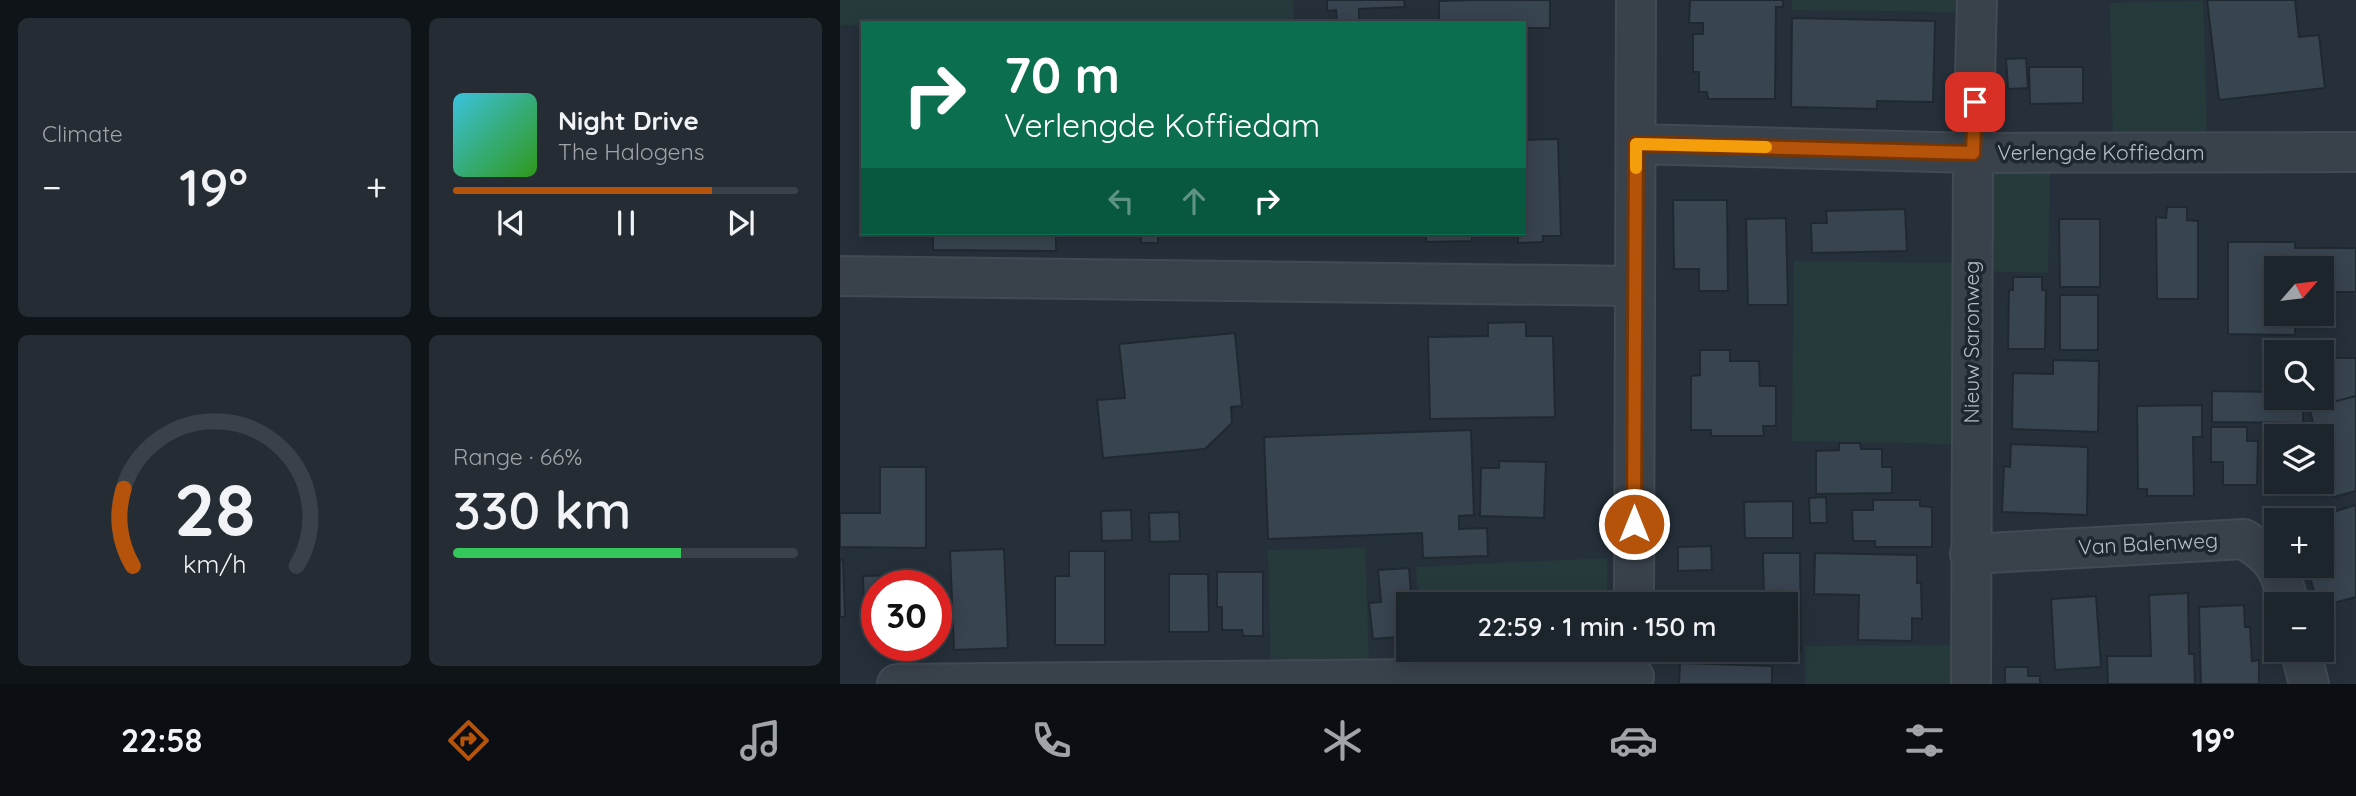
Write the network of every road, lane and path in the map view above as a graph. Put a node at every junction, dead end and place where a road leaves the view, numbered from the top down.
1 (1636, 0) edge
2 (1978, 0) edge
3 (1636, 144) junction
4 (2356, 152) edge
5 (1973, 153) junction
6 (840, 276) edge
7 (1634, 286) junction
8 (1970, 554) junction
9 (1634, 592) edge
10 (2285, 592) edge
11 (2303, 662) edge
12 (1634, 670) edge
13 (897, 684) edge
14 (1971, 684) edge
15 (2309, 684) edge

1 - 3 street
2 - 5 street, Nieuw Saronweg
3 - 5 street, Verlengde Koffiedam
3 - 7 street
4 - 5 street, Verlengde Koffiedam
5 - 8 street, Nieuw Saronweg
6 - 7 street
7 - 9 street
8 - 10 street, Van Balenweg
8 - 14 street, Nieuw Saronweg
11 - 15 street
12 - 13 street

